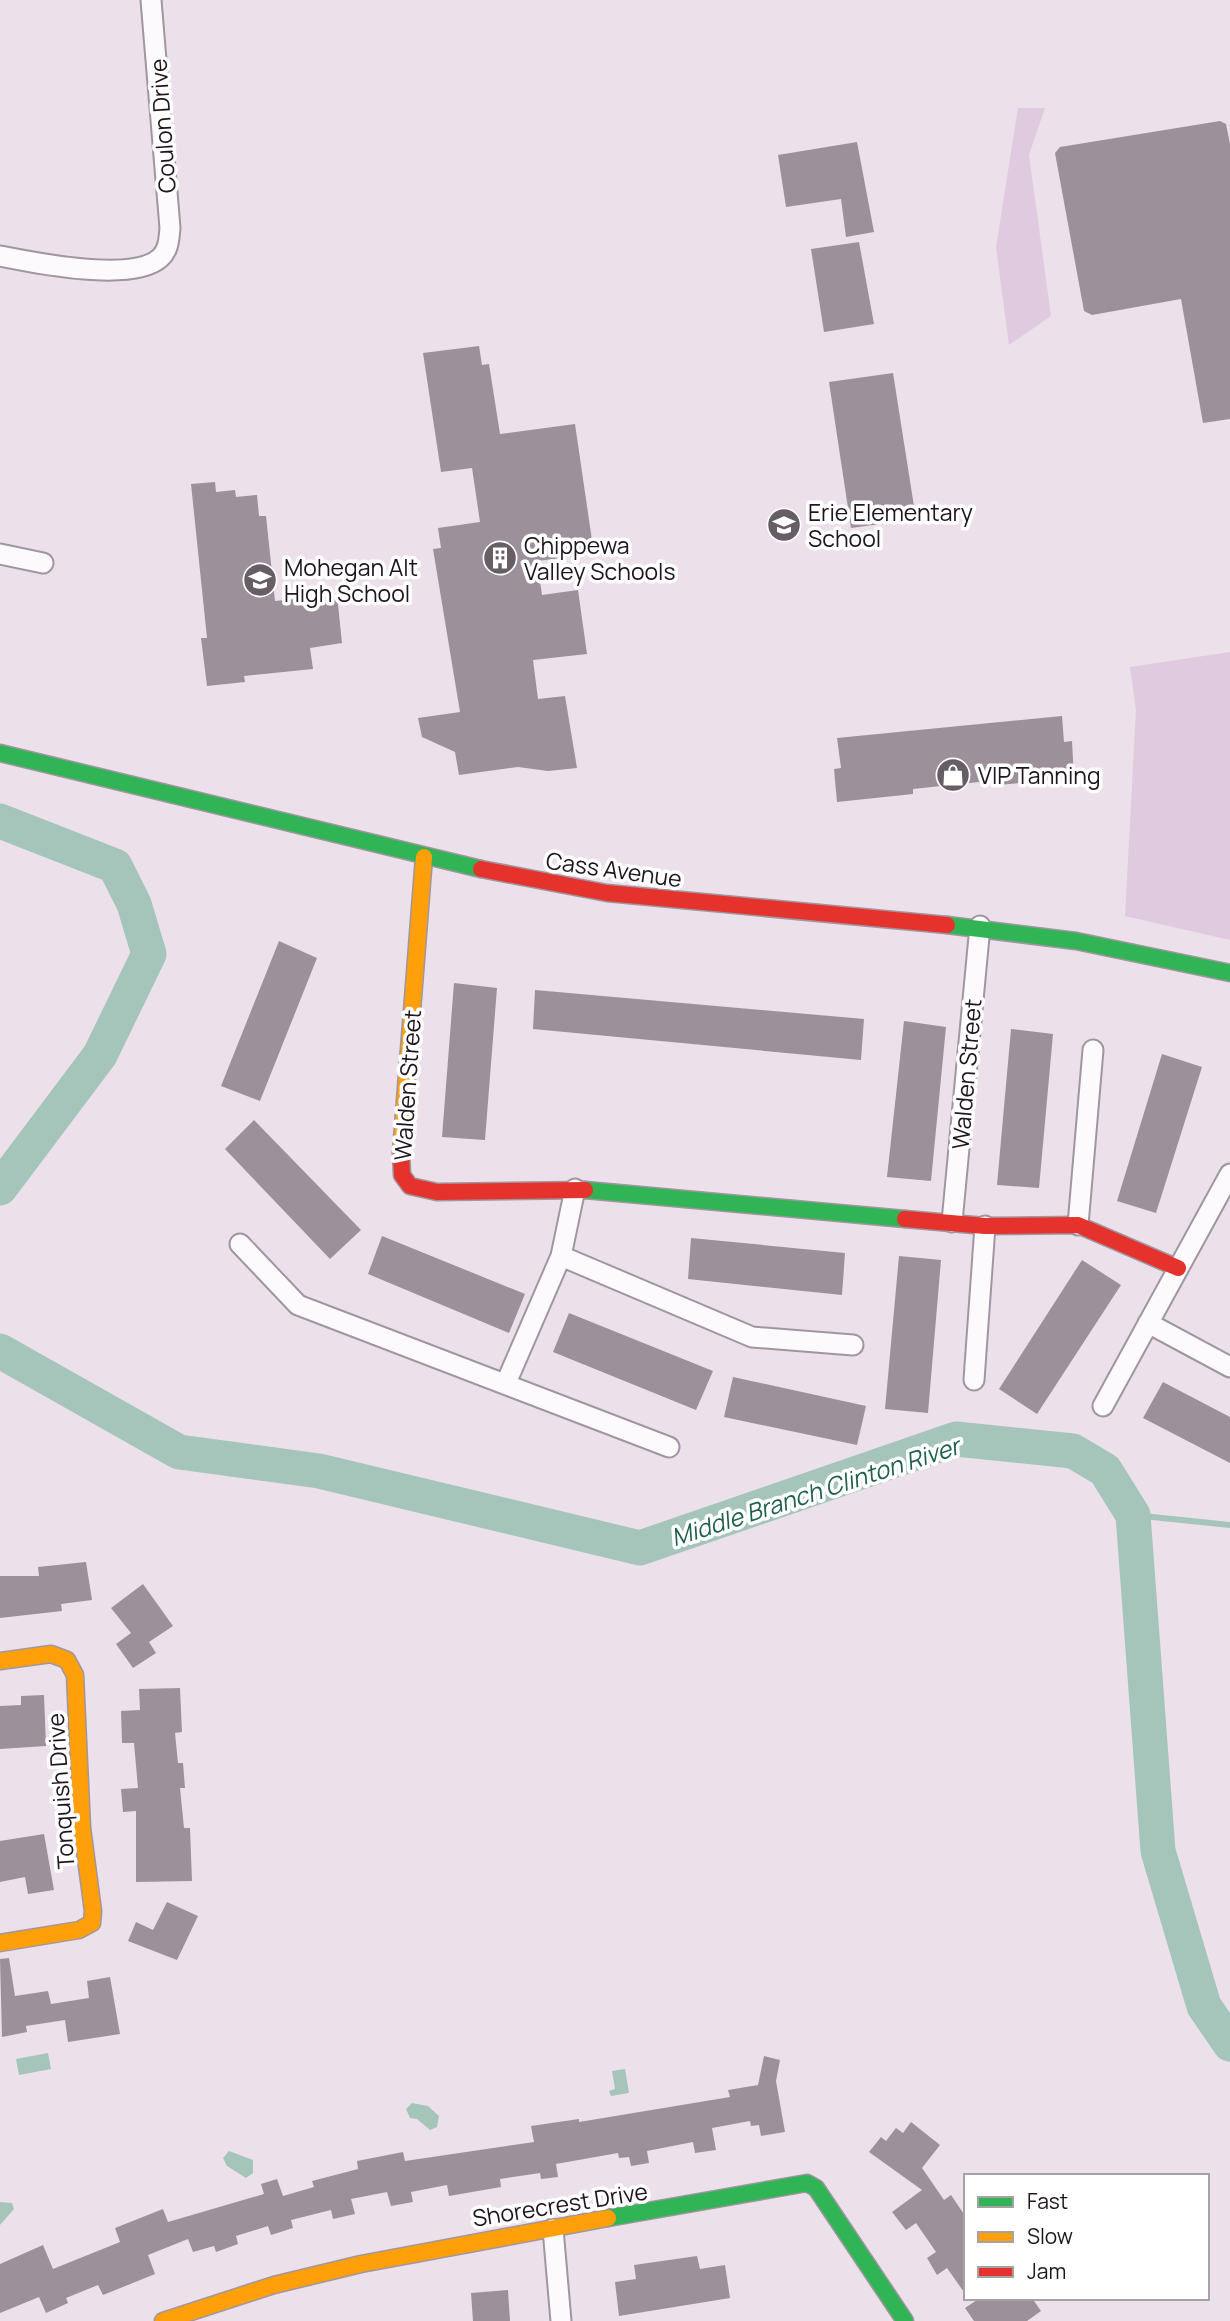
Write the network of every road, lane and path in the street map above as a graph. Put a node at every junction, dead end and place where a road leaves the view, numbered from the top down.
1 (151, 0) edge
2 (0, 256) edge
3 (0, 554) edge
4 (43, 563) dead end
5 (0, 753) edge
6 (424, 857) junction
7 (980, 926) junction
8 (1230, 973) edge
9 (1093, 1050) dead end
10 (1230, 1174) edge
11 (575, 1189) junction
12 (952, 1222) junction
13 (1078, 1225) junction
14 (985, 1226) junction
15 (240, 1244) dead end
16 (561, 1256) junction
17 (1178, 1268) junction
18 (1148, 1323) junction
19 (853, 1345) dead end
20 (1230, 1367) edge
21 (974, 1380) dead end
22 (506, 1383) junction
23 (1103, 1406) dead end
24 (669, 1447) dead end
25 (0, 1661) edge
26 (0, 1942) edge
27 (554, 2229) junction
28 (903, 2319) edge
29 (163, 2321) edge
30 (561, 2321) edge

1 - 2 street, Coulon Drive
3 - 4 street
5 - 6 street, Cass Avenue
6 - 7 street, Cass Avenue
6 - 11 street, Walden Street
7 - 8 street, Cass Avenue
7 - 12 street, Walden Street
9 - 13 street
10 - 17 street
11 - 12 street, Walden Street
11 - 16 street
12 - 14 street, Walden Street
13 - 14 street, Walden Street
13 - 17 street, Walden Street
14 - 21 street
15 - 22 street
16 - 19 street
16 - 22 street
17 - 18 street
18 - 20 street
18 - 23 street
22 - 24 street
25 - 26 street, Tonquish Drive
27 - 28 street, Shorecrest Drive
27 - 29 street, Shorecrest Drive
27 - 30 street

